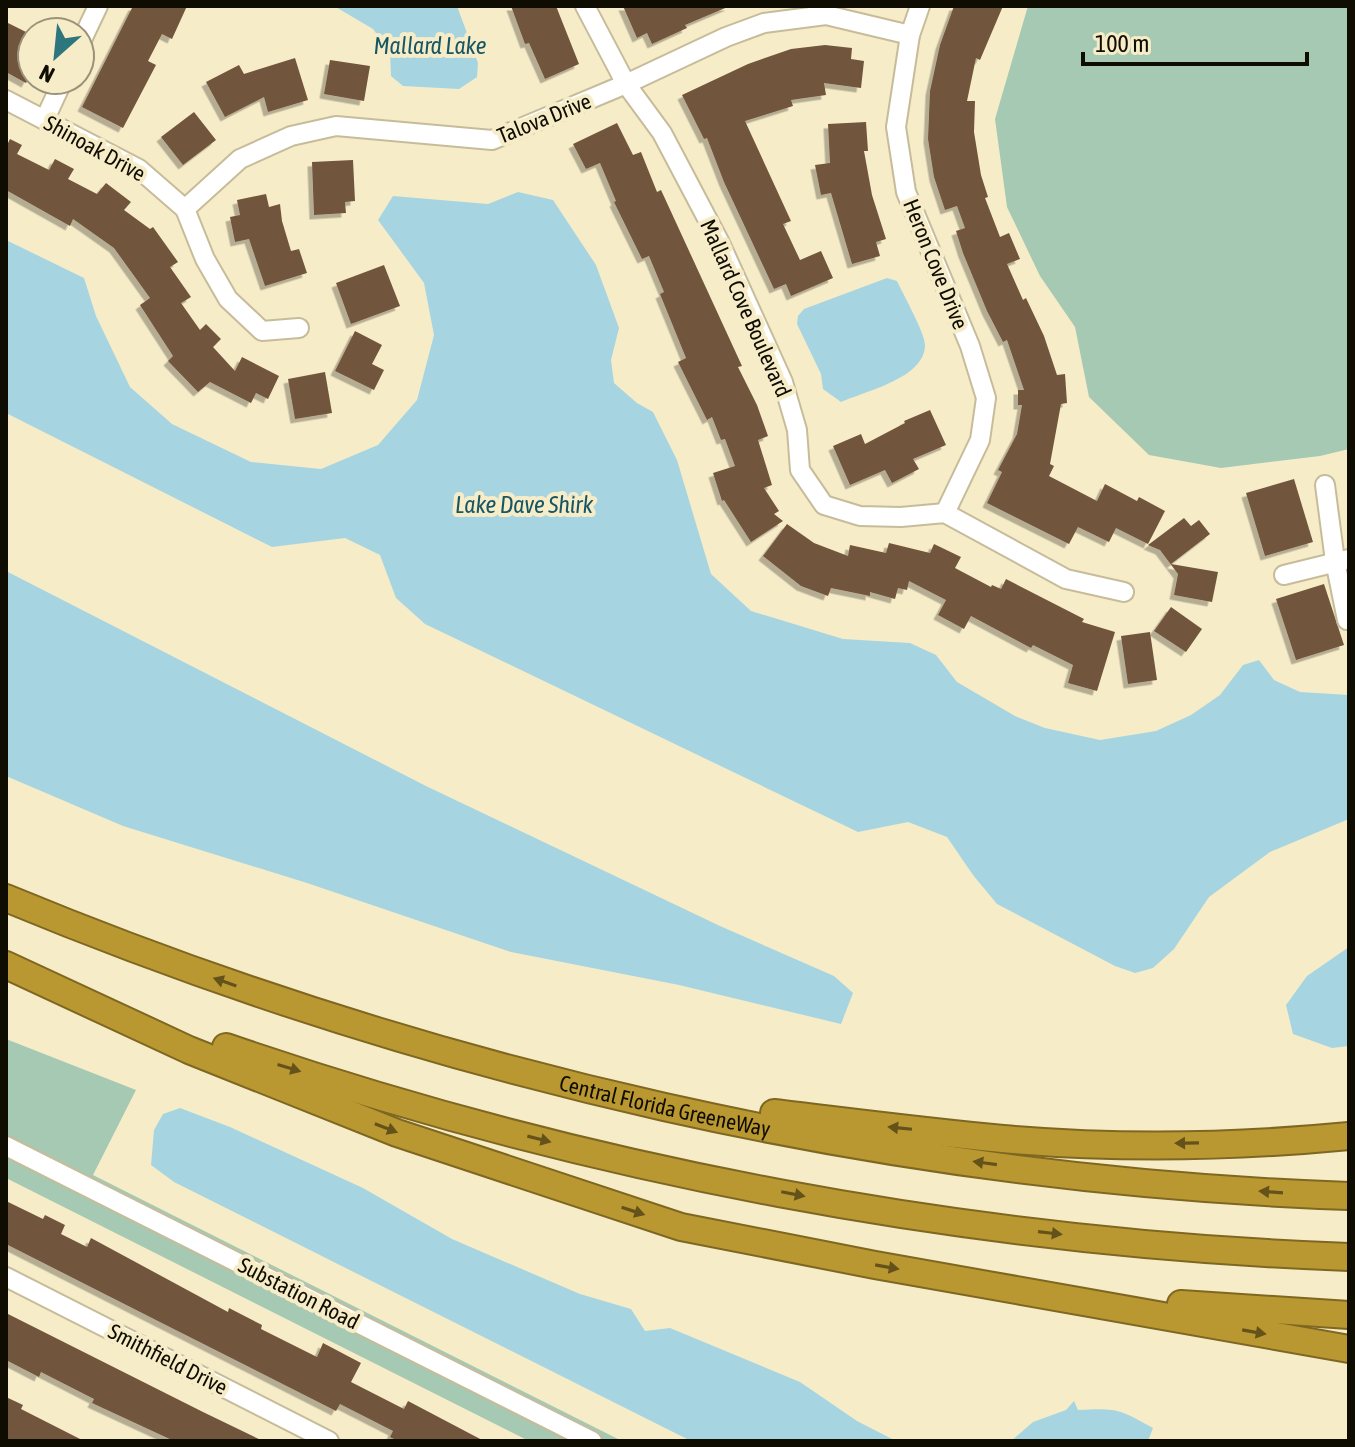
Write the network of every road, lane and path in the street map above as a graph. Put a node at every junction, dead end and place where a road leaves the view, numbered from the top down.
1 (585, 6) edge
2 (920, 6) edge
3 (910, 35) junction
4 (626, 84) junction
5 (56, 96) edge
6 (6, 100) edge
7 (45, 119) junction
8 (185, 209) junction
9 (299, 328) dead end
10 (1325, 485) dead end
11 (945, 513) junction
12 (1342, 560) edge
13 (1284, 575) dead end
14 (1124, 592) dead end
15 (1347, 620) dead end
16 (6, 898) edge
17 (6, 964) edge
18 (433, 1048) junction
19 (1349, 1136) edge
20 (6, 1146) edge
21 (1349, 1196) edge
22 (1349, 1257) edge
23 (6, 1277) edge
24 (1067, 1297) junction
25 (1349, 1315) edge
26 (1349, 1349) edge
27 (326, 1440) edge
28 (592, 1441) edge

1 - 4 street, Mallard Cove Boulevard
2 - 3 street, Heron Cove Drive
3 - 4 street, Talova Drive
3 - 11 street, Heron Cove Drive
4 - 8 street, Talova Drive
4 - 11 street, Mallard Cove Boulevard
5 - 7 street
6 - 7 street, Shinoak Drive
7 - 8 street, Shinoak Drive
8 - 9 street, Shinoak Drive
10 - 12 street
11 - 14 street
12 - 13 street
12 - 15 street
18 -> 16 highway, Central Florida GreeneWay
17 -> 22 highway
17 -> 24 highway
19 -> 18 highway
21 -> 18 highway, Central Florida GreeneWay
20 - 28 street, Substation Road
23 - 27 street, Smithfield Drive
24 - 25 highway
24 -> 26 highway

